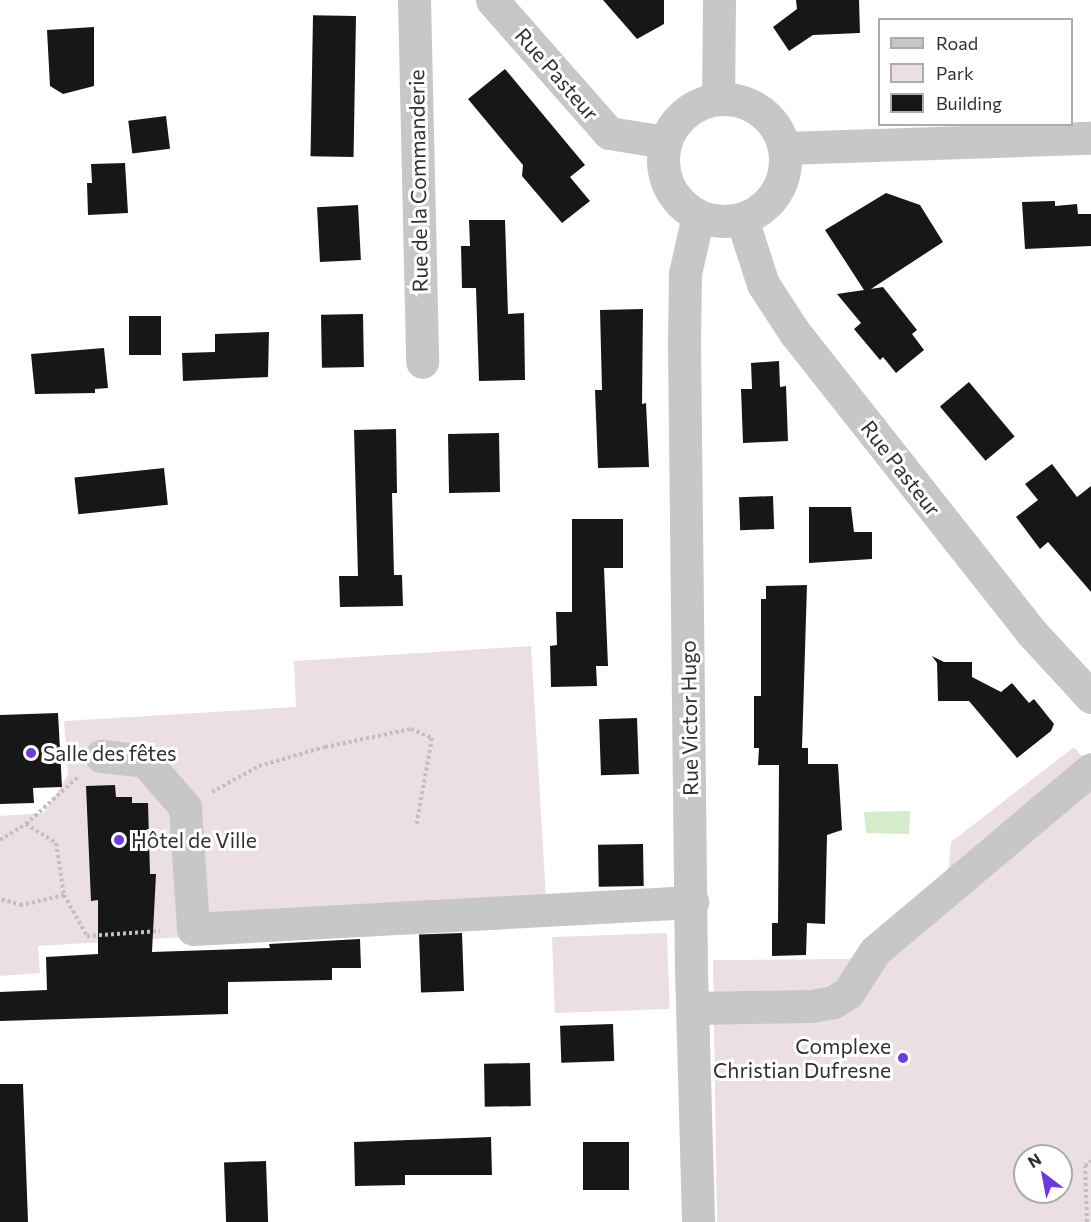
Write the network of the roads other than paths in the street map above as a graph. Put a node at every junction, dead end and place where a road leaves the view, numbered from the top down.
1 (414, 0) edge
2 (492, 0) edge
3 (719, 0) edge
4 (718, 99) junction
5 (1091, 138) edge
6 (665, 142) junction
7 (785, 148) junction
8 (698, 216) junction
9 (742, 219) junction
10 (423, 362) dead end
11 (1091, 698) edge
12 (101, 756) road end
13 (1091, 769) edge
14 (692, 902) junction
15 (692, 1008) junction
16 (698, 1222) edge

1 - 10 street, Rue de la Commanderie
2 - 6 street, Rue Pasteur
3 - 4 street
4 - 6 street
4 - 7 street
5 - 7 street
6 - 8 street
7 - 9 street
8 - 9 street
8 - 14 street, Rue Victor Hugo
9 - 11 street, Rue Pasteur
12 - 14 street
13 - 15 street
14 - 15 street, Rue Victor Hugo
15 - 16 street, Rue Victor Hugo

